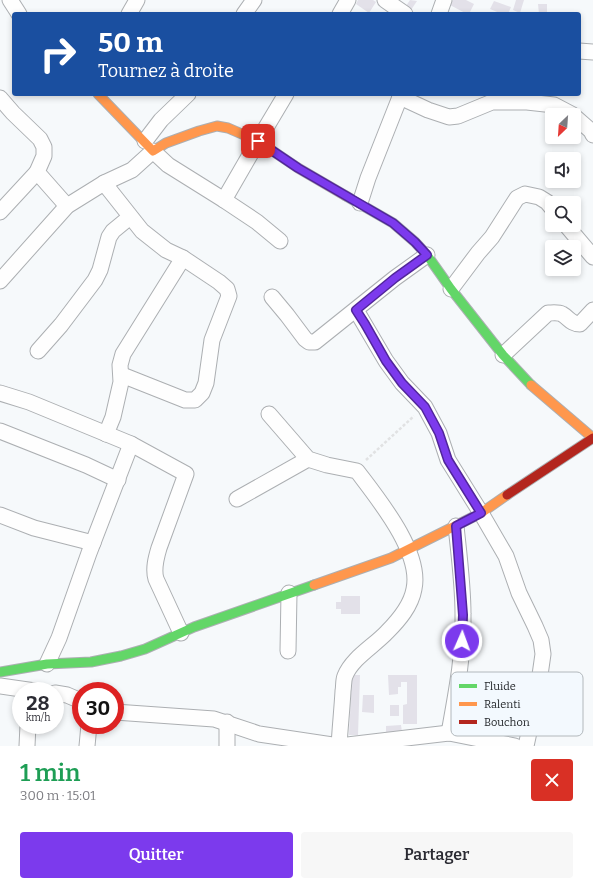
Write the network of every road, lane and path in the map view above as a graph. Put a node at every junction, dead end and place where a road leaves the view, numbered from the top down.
1 (3, 0) edge
2 (10, 0) edge
3 (137, 0) edge
4 (254, 0) edge
5 (348, 0) edge
6 (385, 0) edge
7 (444, 0) edge
8 (0, 3) edge
9 (18, 12) edge
10 (130, 12) edge
11 (245, 12) edge
12 (341, 12) edge
13 (402, 12) edge
14 (440, 12) edge
15 (581, 51) edge
16 (593, 52) edge
17 (100, 96) edge
18 (186, 96) edge
19 (285, 96) edge
20 (401, 96) edge
21 (403, 96) edge
22 (0, 98) edge
23 (558, 108) edge
24 (581, 123) edge
25 (593, 135) edge
26 (258, 141) junction
27 (149, 146) junction
28 (38, 172) junction
29 (104, 183) junction
30 (224, 200) junction
31 (545, 201) edge
32 (360, 203) junction
33 (3, 204) edge
34 (67, 206) junction
35 (130, 217) junction
36 (572, 232) edge
37 (280, 241) dead end
38 (427, 255) junction
39 (593, 257) edge
40 (183, 258) junction
41 (0, 281) edge
42 (451, 289) junction
43 (272, 297) dead end
44 (356, 310) junction
45 (593, 310) edge
46 (38, 351) dead end
47 (503, 355) junction
48 (122, 375) junction
49 (0, 393) edge
50 (425, 407) junction
51 (269, 414) dead end
52 (0, 431) edge
53 (106, 434) junction
54 (593, 438) edge
55 (131, 444) junction
56 (308, 459) junction
57 (357, 471) junction
58 (118, 480) junction
59 (237, 499) dead end
60 (481, 513) junction
61 (0, 515) edge
62 (456, 526) junction
63 (93, 543) junction
64 (408, 549) junction
65 (289, 593) junction
66 (181, 633) junction
67 (288, 651) dead end
68 (47, 664) junction
69 (0, 672) edge
70 (459, 672) edge
71 (540, 672) edge
72 (0, 686) edge
73 (12, 688) edge
74 (124, 713) edge
75 (451, 717) edge
76 (227, 722) junction
77 (448, 733) junction
78 (28, 734) edge
79 (88, 734) edge
80 (451, 734) edge
81 (463, 736) edge
82 (528, 736) edge
83 (395, 743) edge
84 (27, 746) edge
85 (87, 746) edge
86 (227, 746) edge
87 (339, 746) edge
88 (515, 746) edge
89 (526, 746) edge

1 - 8 street
2 - 9 street
3 - 10 street
4 - 11 street
5 - 12 street
6 - 13 street
7 - 14 street
15 - 16 street
17 - 27 street
18 - 27 street
19 - 26 street
20 - 32 street
21 - 23 street
22 - 28 street
24 - 25 street
26 - 27 street
26 - 30 street
26 - 32 street
27 - 29 street
27 - 30 street
28 - 33 street
28 - 34 street
29 - 34 street
29 - 35 street
30 - 37 street
31 - 42 street
32 - 38 street
34 - 41 street
35 - 40 street
35 - 46 street
36 - 39 street
38 - 42 street
38 - 44 street
40 - 48 street
40 - 48 street
42 - 47 street
43 - 44 street
44 - 50 street
45 - 47 street
47 - 54 street
48 - 53 street
49 - 53 street
50 - 57 path
50 - 60 street
51 - 56 street
52 - 58 street
53 - 55 street
54 - 60 street
55 - 58 street
55 - 66 street
56 - 57 street
56 - 59 street
57 - 64 street
58 - 63 street
60 - 62 street
60 - 71 street
61 - 63 street
62 - 64 street
62 - 70 street
63 - 68 street
64 - 65 street
64 - 87 street
65 - 66 street
65 - 67 street
66 - 68 street
68 - 69 street
72 - 73 street
74 - 76 street
75 - 77 street
76 - 86 street
76 - 87 street
77 - 80 street
77 - 83 street
78 - 84 street
79 - 85 street
81 - 88 street
82 - 89 street
83 - 87 street

